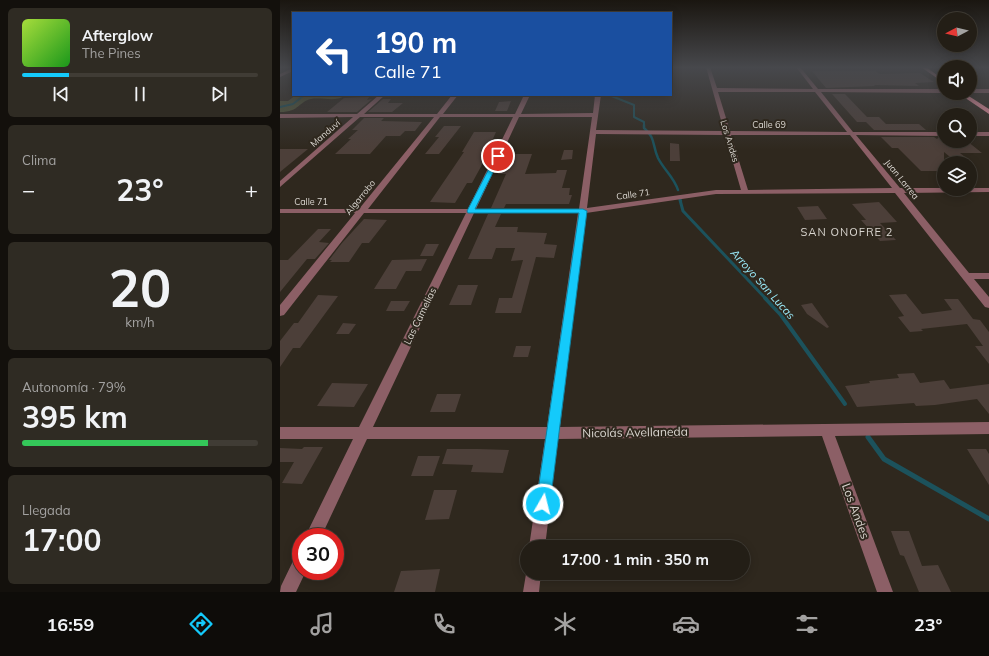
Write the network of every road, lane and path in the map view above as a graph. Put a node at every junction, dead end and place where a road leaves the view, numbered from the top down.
1 (715, 95) edge
2 (821, 95) edge
3 (381, 96) edge
4 (454, 96) edge
5 (527, 96) edge
6 (598, 96) edge
7 (971, 100) edge
8 (989, 112) edge
9 (518, 115) junction
10 (596, 115) junction
11 (280, 116) edge
12 (358, 116) junction
13 (438, 116) junction
14 (593, 132) junction
15 (727, 132) junction
16 (852, 133) junction
17 (937, 134) edge
18 (977, 134) edge
19 (989, 134) edge
20 (280, 185) edge
21 (897, 190) junction
22 (989, 190) edge
23 (745, 191) junction
24 (280, 211) edge
25 (363, 211) junction
26 (471, 211) junction
27 (583, 211) junction
28 (966, 276) junction
29 (989, 276) edge
30 (989, 304) edge
31 (280, 312) edge
32 (989, 428) edge
33 (826, 430) junction
34 (280, 433) edge
35 (363, 433) junction
36 (553, 433) junction
37 (318, 528) edge
38 (538, 540) edge
39 (293, 580) edge
40 (532, 580) edge
41 (287, 592) edge
42 (531, 592) edge
43 (885, 592) edge

1 - 15 street, Los Andes
2 - 16 street, Juan Larrea
3 - 12 street, Manduví
4 - 13 street, Algarrobo
5 - 9 street, Las Camelias
6 - 10 street
7 - 8 main road
9 - 10 street
9 - 13 street
9 - 26 street, Las Camelias
10 - 14 street
11 - 12 street
12 - 13 street
12 - 20 street, Manduví
13 - 25 street, Algarrobo
14 - 15 street, Calle 69
14 - 27 street
15 - 16 street, Calle 69
15 - 23 street, Los Andes
16 - 17 street, Calle 69
16 - 21 street, Juan Larrea
18 - 19 street
21 - 22 street, Calle 71
21 - 23 street, Calle 71
21 - 28 street, Juan Larrea
23 - 27 street, Calle 71
24 - 25 street, Calle 71
25 - 26 street, Calle 71
25 - 31 street, Algarrobo
26 - 27 street, Calle 71
26 - 35 street, Las Camelias
27 - 36 street
28 - 29 street
28 - 30 street, Juan Larrea
32 - 33 street, Nicolás Avellaneda
33 - 36 street, Nicolás Avellaneda
33 - 43 street, Los Andes
34 - 35 street, Nicolás Avellaneda
35 - 36 street, Nicolás Avellaneda
35 - 37 street, Las Camelias
36 - 38 street
39 - 41 street
40 - 42 street

